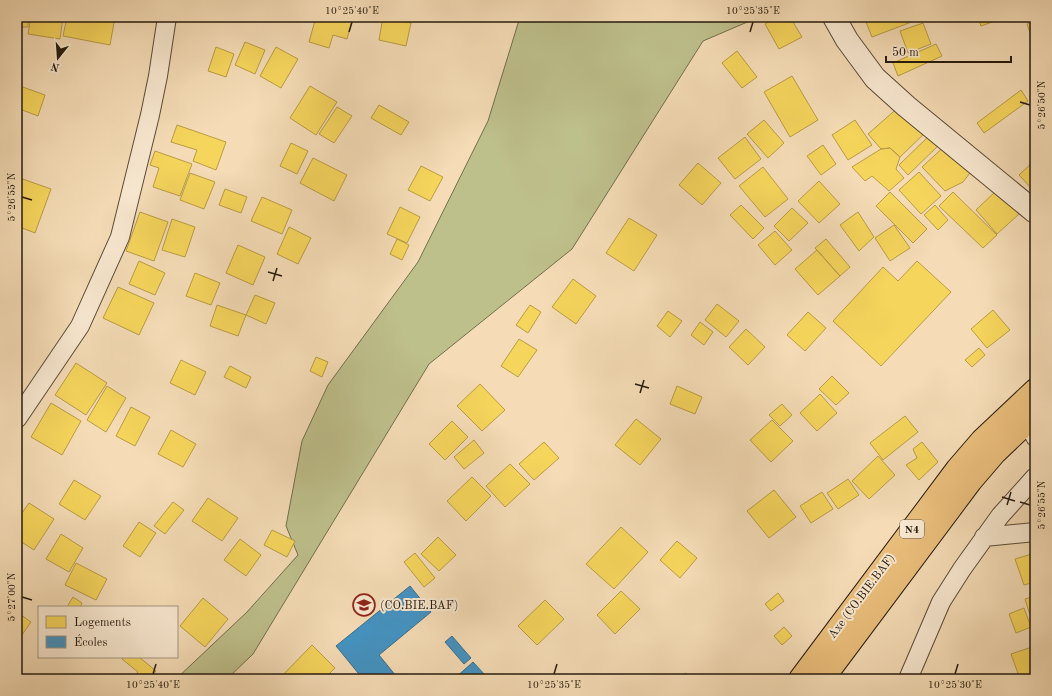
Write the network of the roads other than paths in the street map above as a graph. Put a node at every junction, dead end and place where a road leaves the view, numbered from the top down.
1 (167, 17) edge
2 (834, 17) edge
3 (1035, 212) edge
4 (1035, 390) edge
5 (17, 419) edge
6 (1033, 424) edge
7 (1035, 477) edge
8 (1035, 532) edge
9 (984, 537) junction
10 (802, 679) edge
11 (824, 679) edge
12 (908, 679) edge

1 - 5 street
2 - 3 street
4 - 10 highway, Axe (CO.BIE.BAF) / N4
6 - 11 highway, Axe (CO.BIE.BAF) / N4
7 - 9 street
8 - 9 street
9 - 12 street

